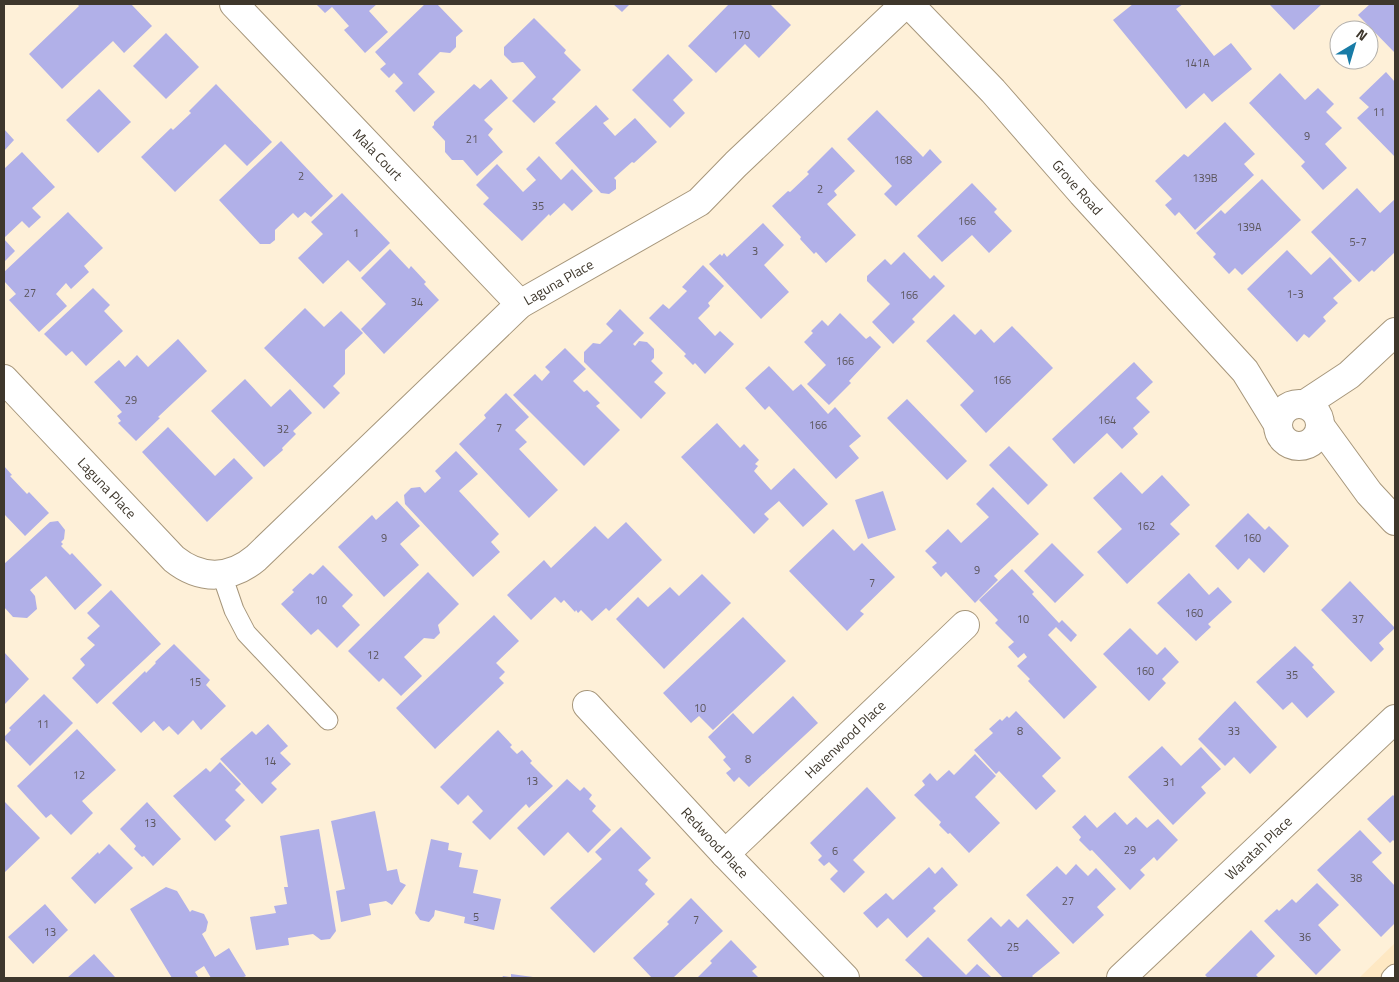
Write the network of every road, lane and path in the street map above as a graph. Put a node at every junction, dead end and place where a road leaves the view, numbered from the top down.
1 (234, 4) edge
2 (905, 4) edge
3 (909, 4) edge
4 (520, 304) junction
5 (1395, 332) edge
6 (4, 379) edge
7 (1303, 421) junction
8 (1395, 521) edge
9 (222, 575) junction
10 (965, 626) dead end
11 (588, 704) dead end
12 (1395, 719) edge
13 (328, 720) dead end
14 (725, 854) junction
15 (1395, 974) edge
16 (845, 978) edge
17 (1121, 978) edge
18 (1391, 978) edge

1 - 4 street, Mala Court
2 - 4 street, Laguna Place
3 - 7 street, Grove Road
4 - 9 street, Laguna Place
5 - 7 street
6 - 9 street, Laguna Place
7 - 8 street, Grove Road
9 - 13 lane
10 - 14 street, Havenwood Place
11 - 14 street, Redwood Place
12 - 17 street, Waratah Place
14 - 16 street, Redwood Place
15 - 18 lane

